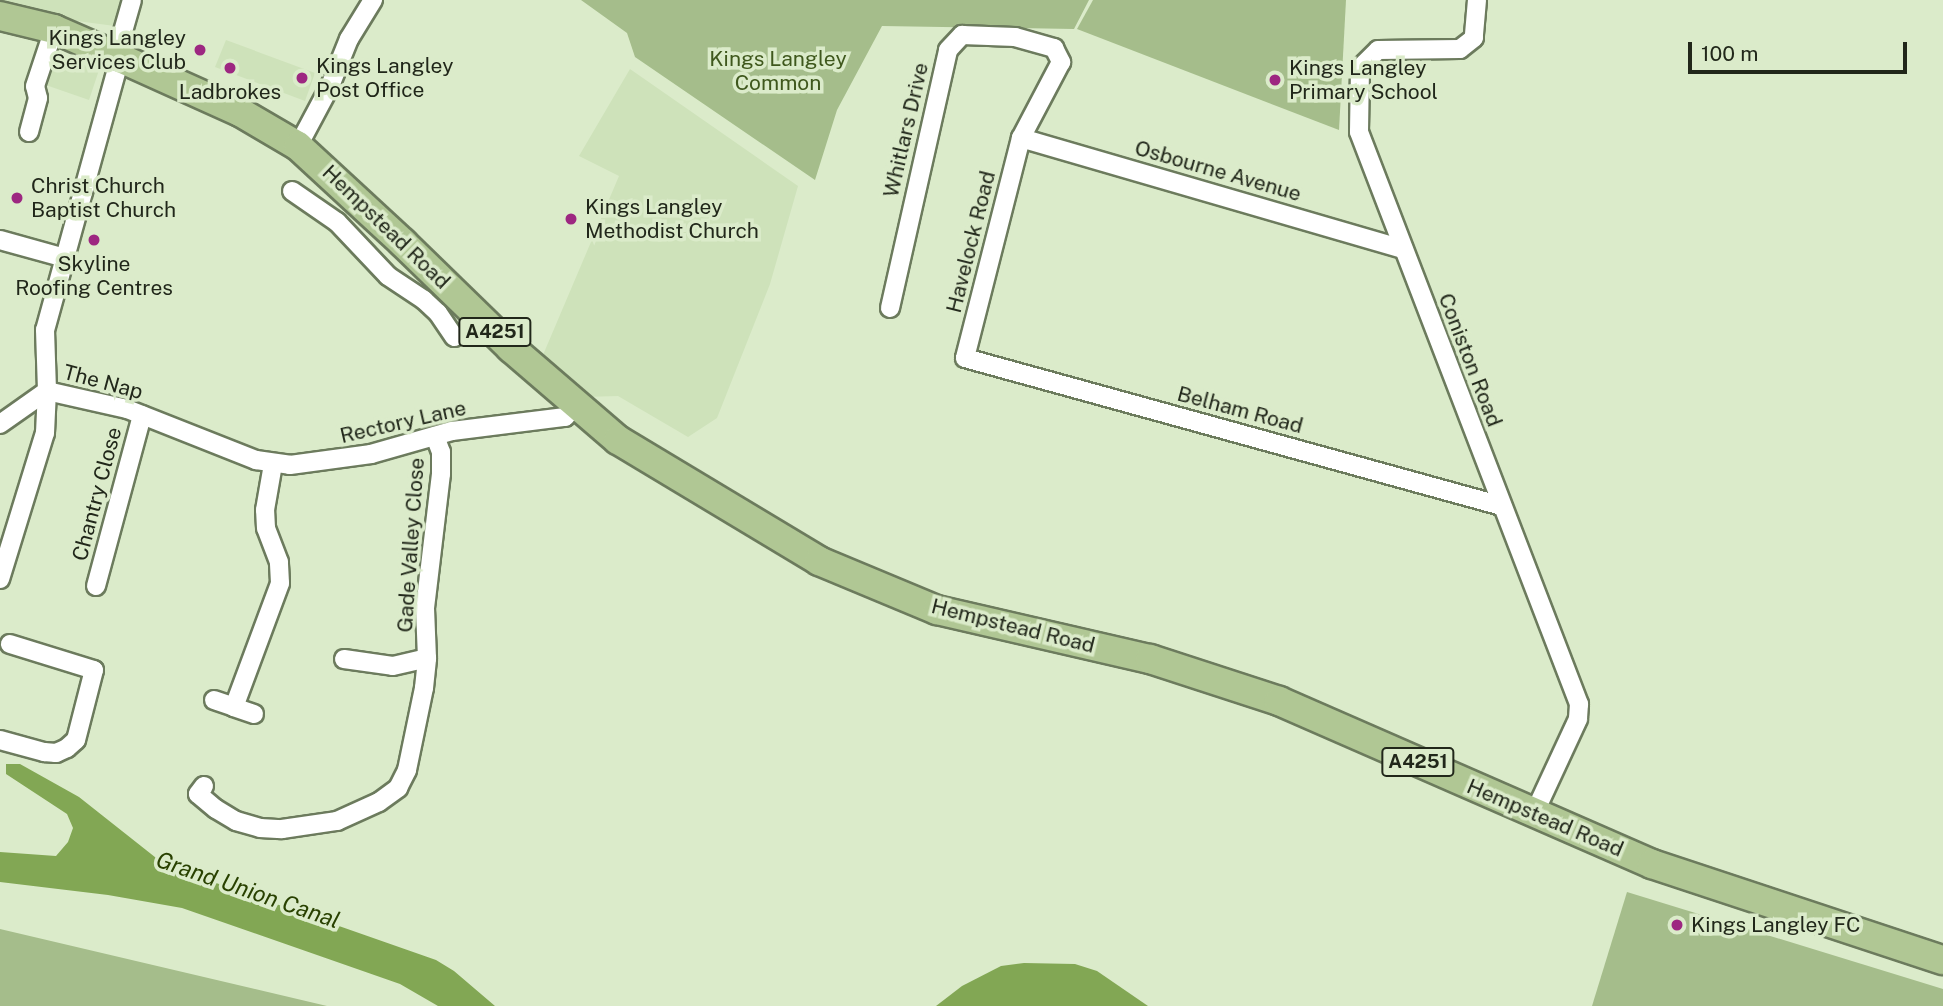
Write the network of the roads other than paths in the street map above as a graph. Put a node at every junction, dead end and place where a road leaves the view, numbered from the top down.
1 (132, 0) edge
2 (373, 0) edge
3 (1477, 0) edge
4 (0, 16) edge
5 (54, 29) junction
6 (118, 57) junction
7 (29, 132) dead end
8 (1021, 138) junction
9 (298, 146) junction
10 (292, 191) dead end
11 (0, 240) edge
12 (404, 243) junction
13 (1403, 249) junction
14 (65, 258) junction
15 (380, 267) junction
16 (890, 308) dead end
17 (454, 337) dead end
18 (965, 358) joint
19 (47, 391) junction
20 (578, 404) junction
21 (142, 415) junction
22 (0, 425) edge
23 (435, 436) junction
24 (273, 464) junction
25 (1502, 506) junction
26 (0, 579) edge
27 (96, 586) dead end
28 (10, 644) dead end
29 (427, 658) junction
30 (344, 659) dead end
31 (214, 700) dead end
32 (234, 707) junction
33 (254, 714) dead end
34 (0, 740) edge
35 (198, 794) dead end
36 (1534, 814) junction
37 (1943, 960) edge

1 - 6 street, The Nap
2 - 9 street
3 - 13 street, Coniston Road
4 - 5 main road, A4251
5 - 6 main road, A4251
5 - 7 street
6 - 9 main road, Hempstead Road / A4251
6 - 14 street, The Nap
8 - 13 street, Osbourne Avenue
8 - 16 street, Whitlars Drive
8 - 18 street, Havelock Road
9 - 12 main road, Hempstead Road / A4251
10 - 15 street
11 - 14 street
12 - 15 street
12 - 20 main road, Hempstead Road / A4251
13 - 25 street, Coniston Road
14 - 19 street, The Nap
15 - 17 street
18 - 25 street, Belham Road
19 - 21 street, The Nap
19 - 22 street
19 - 26 street
20 - 23 street, Rectory Lane
20 - 36 main road, Hempstead Road / A4251
21 - 24 street, The Nap
21 - 27 street, Chantry Close
23 - 24 street, Rectory Lane
23 - 29 street, Gade Valley Close
24 - 32 street
25 - 36 street, Coniston Road
28 - 34 street
29 - 30 street, Gade Valley Close
29 - 35 street
31 - 32 street
32 - 33 street
36 - 37 main road, Hempstead Road / A4251

